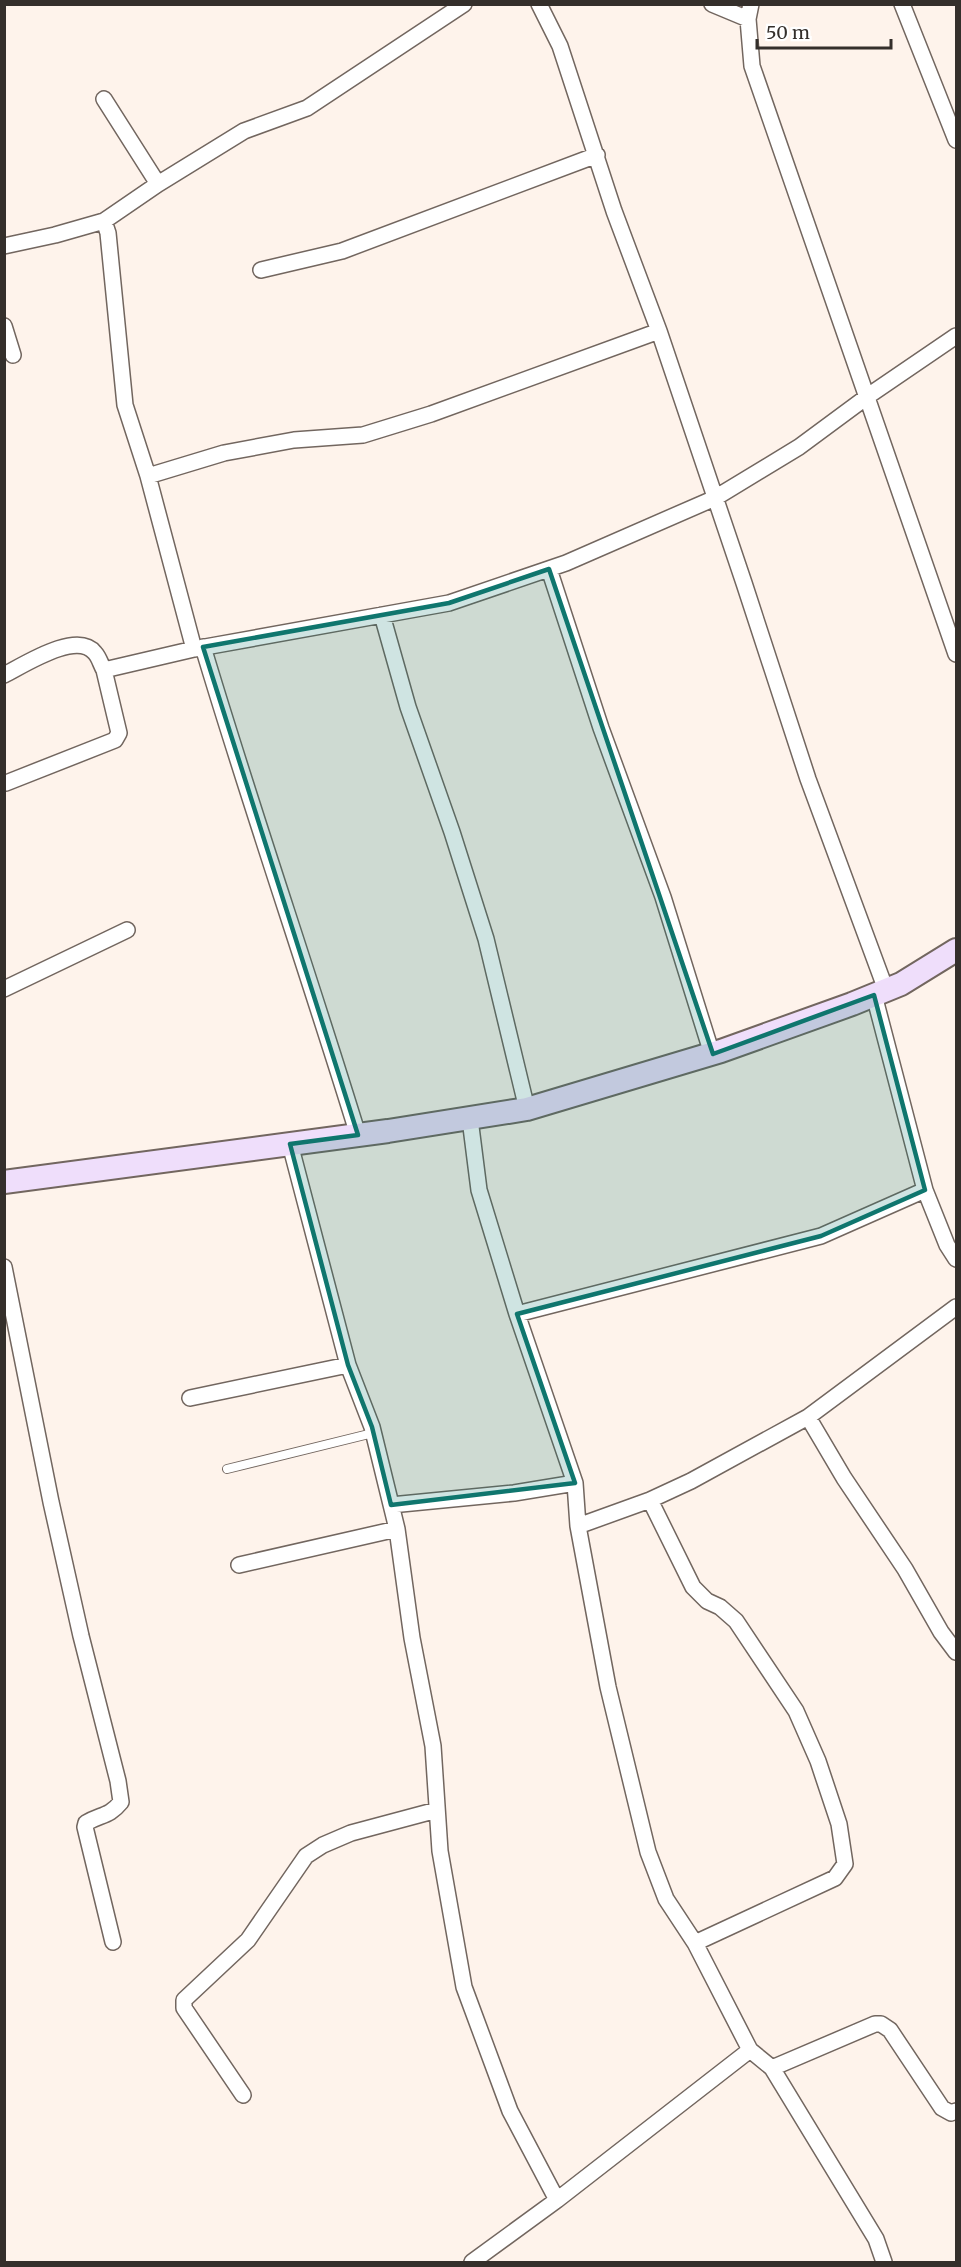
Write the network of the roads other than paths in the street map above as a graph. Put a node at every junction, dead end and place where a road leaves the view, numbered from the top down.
1 (464, 4) edge
2 (539, 4) edge
3 (712, 4) edge
4 (902, 4) edge
5 (749, 12) edge
6 (104, 99) dead end
7 (957, 140) edge
8 (597, 155) junction
9 (158, 183) junction
10 (104, 220) junction
11 (4, 246) edge
12 (261, 270) dead end
13 (4, 326) edge
14 (659, 331) junction
15 (957, 336) edge
16 (13, 355) dead end
17 (868, 396) junction
18 (148, 476) junction
19 (715, 498) junction
20 (549, 568) junction
21 (382, 615) junction
22 (199, 648) junction
23 (957, 654) edge
24 (104, 670) junction
25 (4, 675) edge
26 (6, 783) edge
27 (126, 930) dead end
28 (957, 950) edge
29 (4, 988) edge
30 (880, 992) junction
31 (712, 1054) junction
32 (527, 1109) junction
33 (470, 1119) junction
34 (358, 1135) junction
35 (290, 1144) junction
36 (4, 1182) edge
37 (925, 1190) junction
38 (957, 1259) edge
39 (4, 1268) edge
40 (957, 1307) edge
41 (517, 1314) junction
42 (348, 1365) junction
43 (190, 1398) dead end
44 (808, 1418) junction
45 (373, 1433) junction
46 (227, 1469) dead end
47 (575, 1483) junction
48 (650, 1500) junction
49 (391, 1505) junction
50 (578, 1526) junction
51 (397, 1529) junction
52 (239, 1565) dead end
53 (957, 1652) edge
54 (437, 1810) junction
55 (112, 1942) dead end
56 (695, 1942) junction
57 (750, 2050) junction
58 (772, 2068) junction
59 (243, 2095) dead end
60 (957, 2111) edge
61 (558, 2200) junction
62 (472, 2262) edge
63 (884, 2262) edge

1 - 9 street
2 - 8 street
3 - 5 street
4 - 7 street
5 - 17 street
6 - 9 street
8 - 12 street
8 - 14 street
9 - 10 street
10 - 11 street
10 - 18 street
13 - 16 street
14 - 18 street
14 - 19 street
15 - 17 street
17 - 19 street
17 - 23 street
18 - 22 street
19 - 20 street
19 - 30 street
20 - 21 street
20 - 31 street
21 - 22 street
21 - 32 street
22 - 24 street
22 - 34 street
24 - 25 street
24 - 26 street
27 - 29 street
28 - 30 street
30 - 31 street
30 - 37 street
31 - 32 street
32 - 33 street
33 - 34 street
33 - 41 street
34 - 35 street
35 - 36 street
35 - 42 street
37 - 38 street
37 - 41 street
39 - 55 street
40 - 44 street
41 - 47 street
42 - 43 street
42 - 45 street
44 - 48 street
44 - 53 street
45 - 46 lane
45 - 49 street
47 - 49 street
47 - 50 street
48 - 50 street
48 - 56 street
49 - 51 street
50 - 56 street
51 - 52 street
51 - 54 street
54 - 59 street
54 - 61 street
56 - 57 street
57 - 58 street
57 - 61 street
58 - 60 street
58 - 63 street
61 - 62 street

